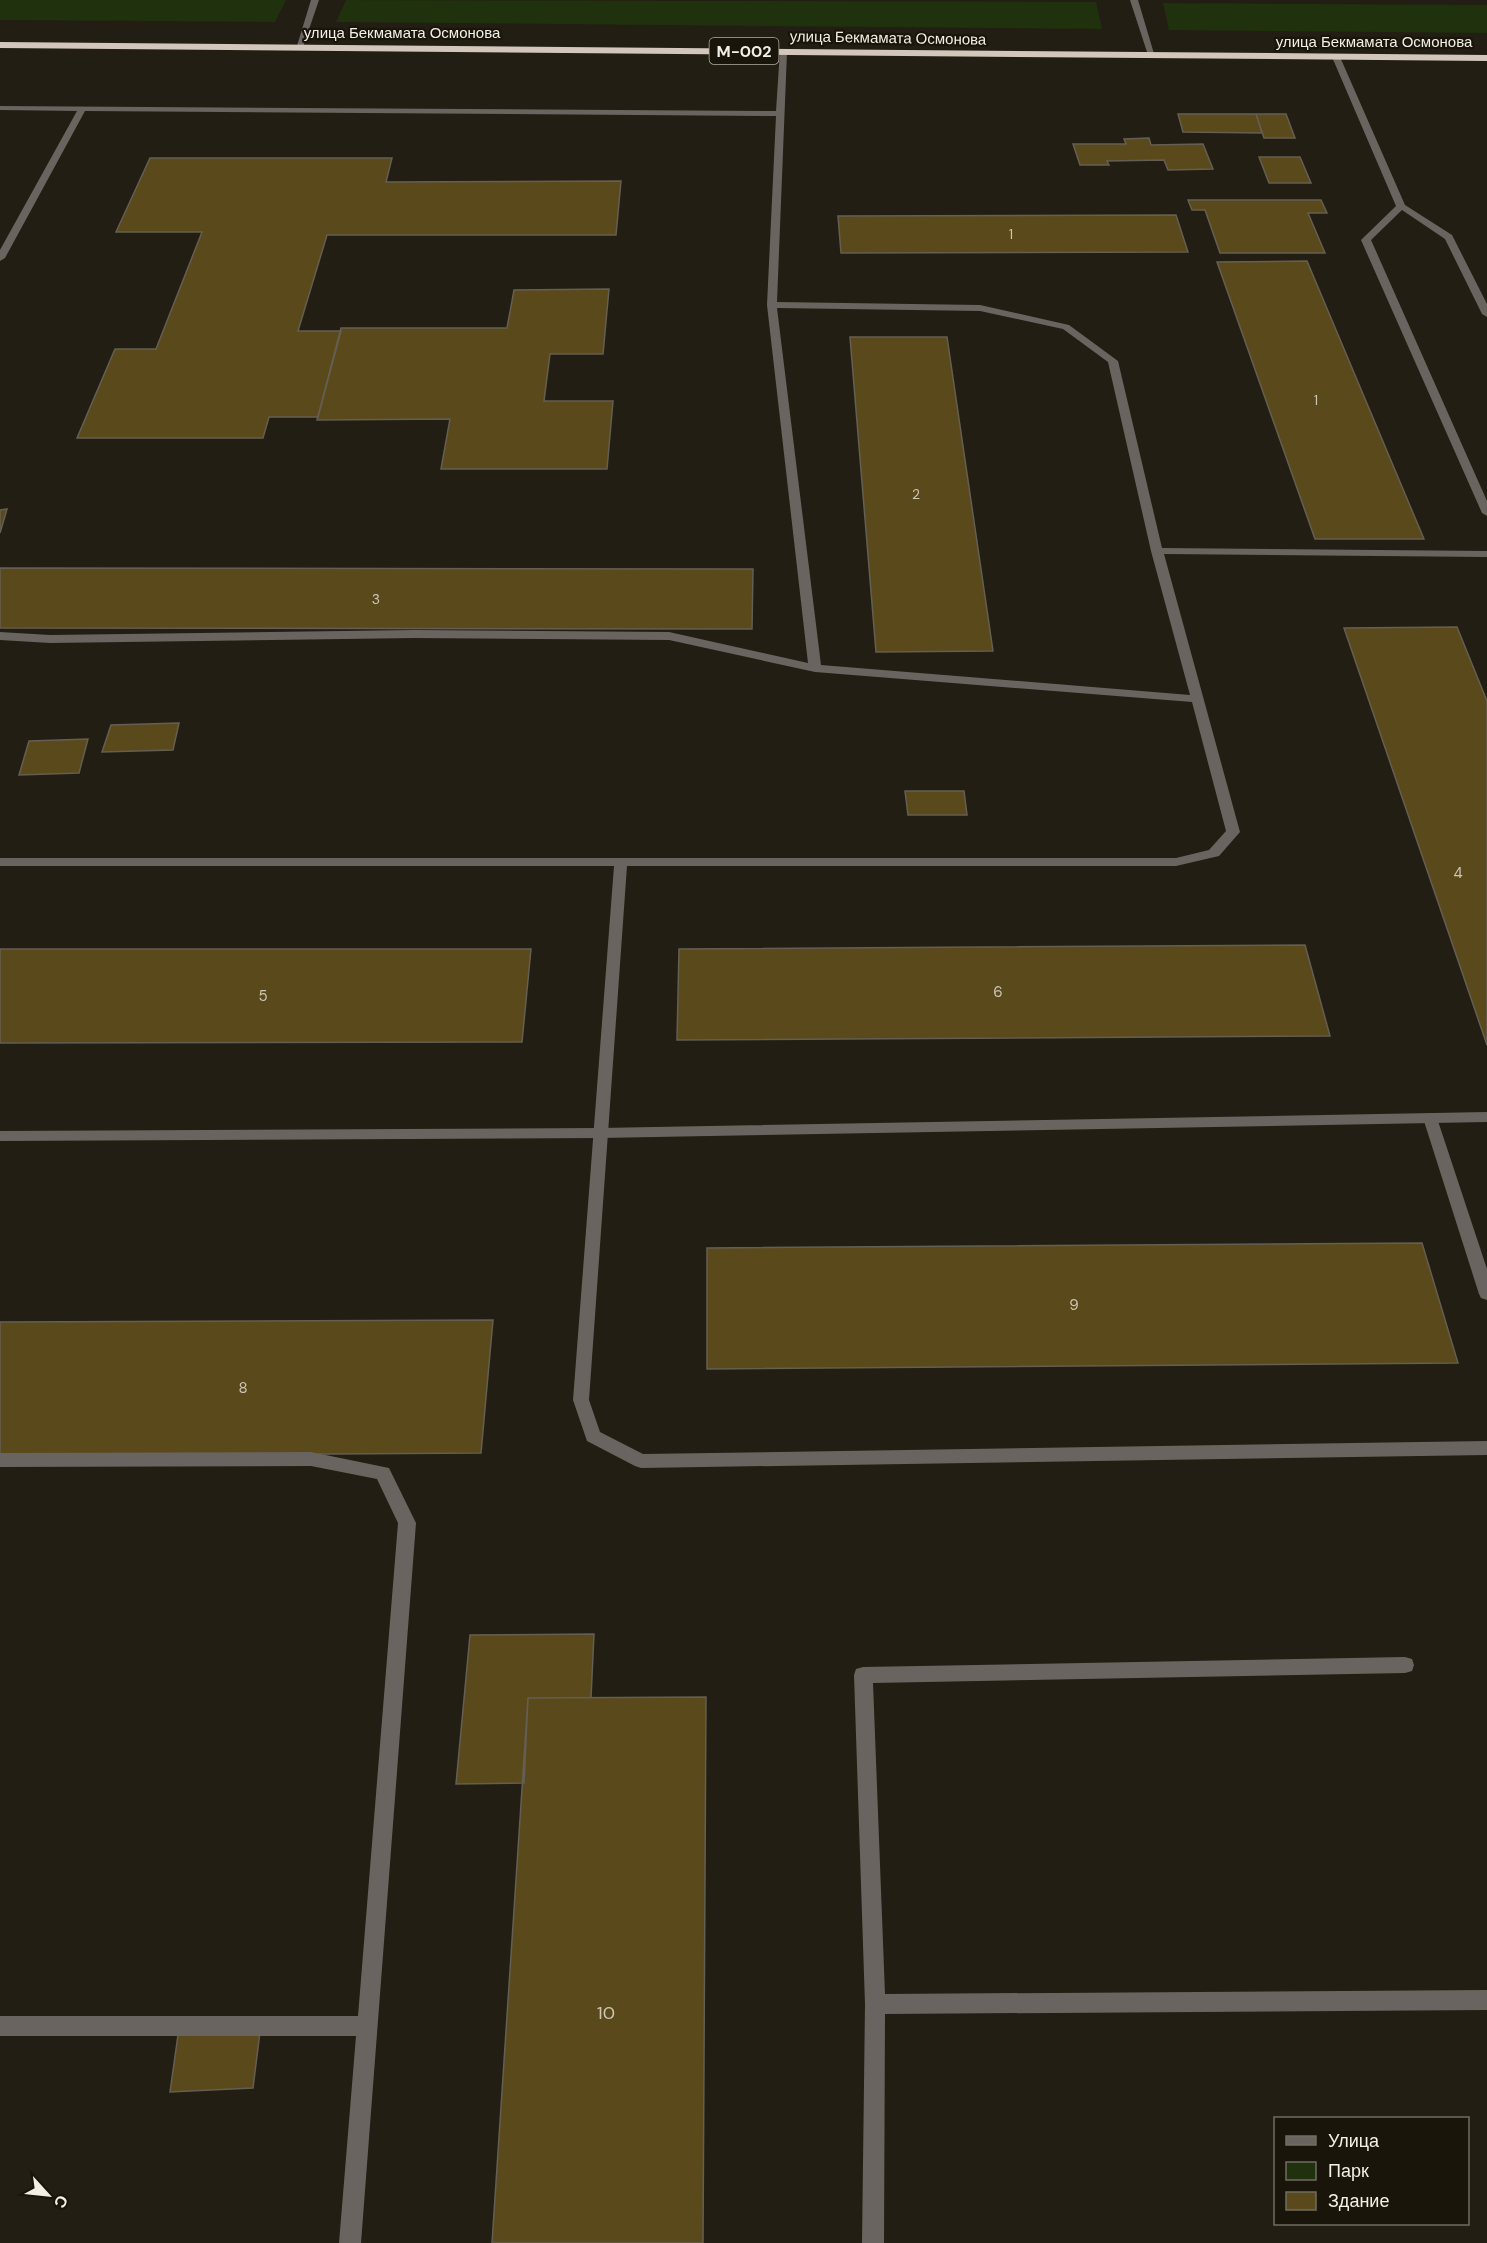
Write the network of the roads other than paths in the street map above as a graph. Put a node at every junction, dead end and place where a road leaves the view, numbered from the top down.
1 (315, 0) edge
2 (1134, 0) edge
3 (0, 45) edge
4 (299, 48) junction
5 (783, 52) junction
6 (1152, 55) junction
7 (1336, 57) junction
8 (1487, 58) edge
9 (0, 108) edge
10 (83, 108) junction
11 (780, 114) junction
12 (1401, 206) junction
13 (0, 258) edge
14 (772, 305) junction
15 (1487, 314) edge
16 (1487, 513) edge
17 (1157, 551) junction
18 (1487, 554) edge
19 (0, 636) edge
20 (815, 669) junction
21 (1197, 699) junction
22 (0, 862) edge
23 (621, 862) junction
24 (1487, 1117) edge
25 (1430, 1118) junction
26 (600, 1133) junction
27 (0, 1136) edge
28 (1487, 1294) edge
29 (1487, 1448) edge
30 (0, 1460) edge
31 (1405, 1665) dead end
32 (1487, 2000) edge
33 (875, 2004) junction
34 (368, 2025) junction
35 (0, 2026) edge
36 (350, 2243) edge
37 (873, 2243) edge

1 - 4 street
2 - 6 street
3 - 4 highway, улица Бекмамата Осмонова / M-002
4 - 5 highway, улица Бекмамата Осмонова / M-002
5 - 6 highway, улица Бекмамата Осмонова / M-002
5 - 11 street
6 - 7 highway, улица Бекмамата Осмонова / M-002
7 - 8 highway, улица Бекмамата Осмонова / M-002
7 - 12 street
9 - 10 street
10 - 11 street
10 - 13 street
11 - 14 street
12 - 15 street
12 - 16 street
14 - 17 street
14 - 20 street
17 - 18 street
17 - 21 street
19 - 20 street
20 - 21 street
21 - 23 street
22 - 23 street
23 - 26 street
24 - 25 street
25 - 26 street
25 - 28 street
26 - 27 street
26 - 29 street
30 - 34 street
31 - 33 street
32 - 33 street
33 - 37 street
34 - 35 street
34 - 36 street

